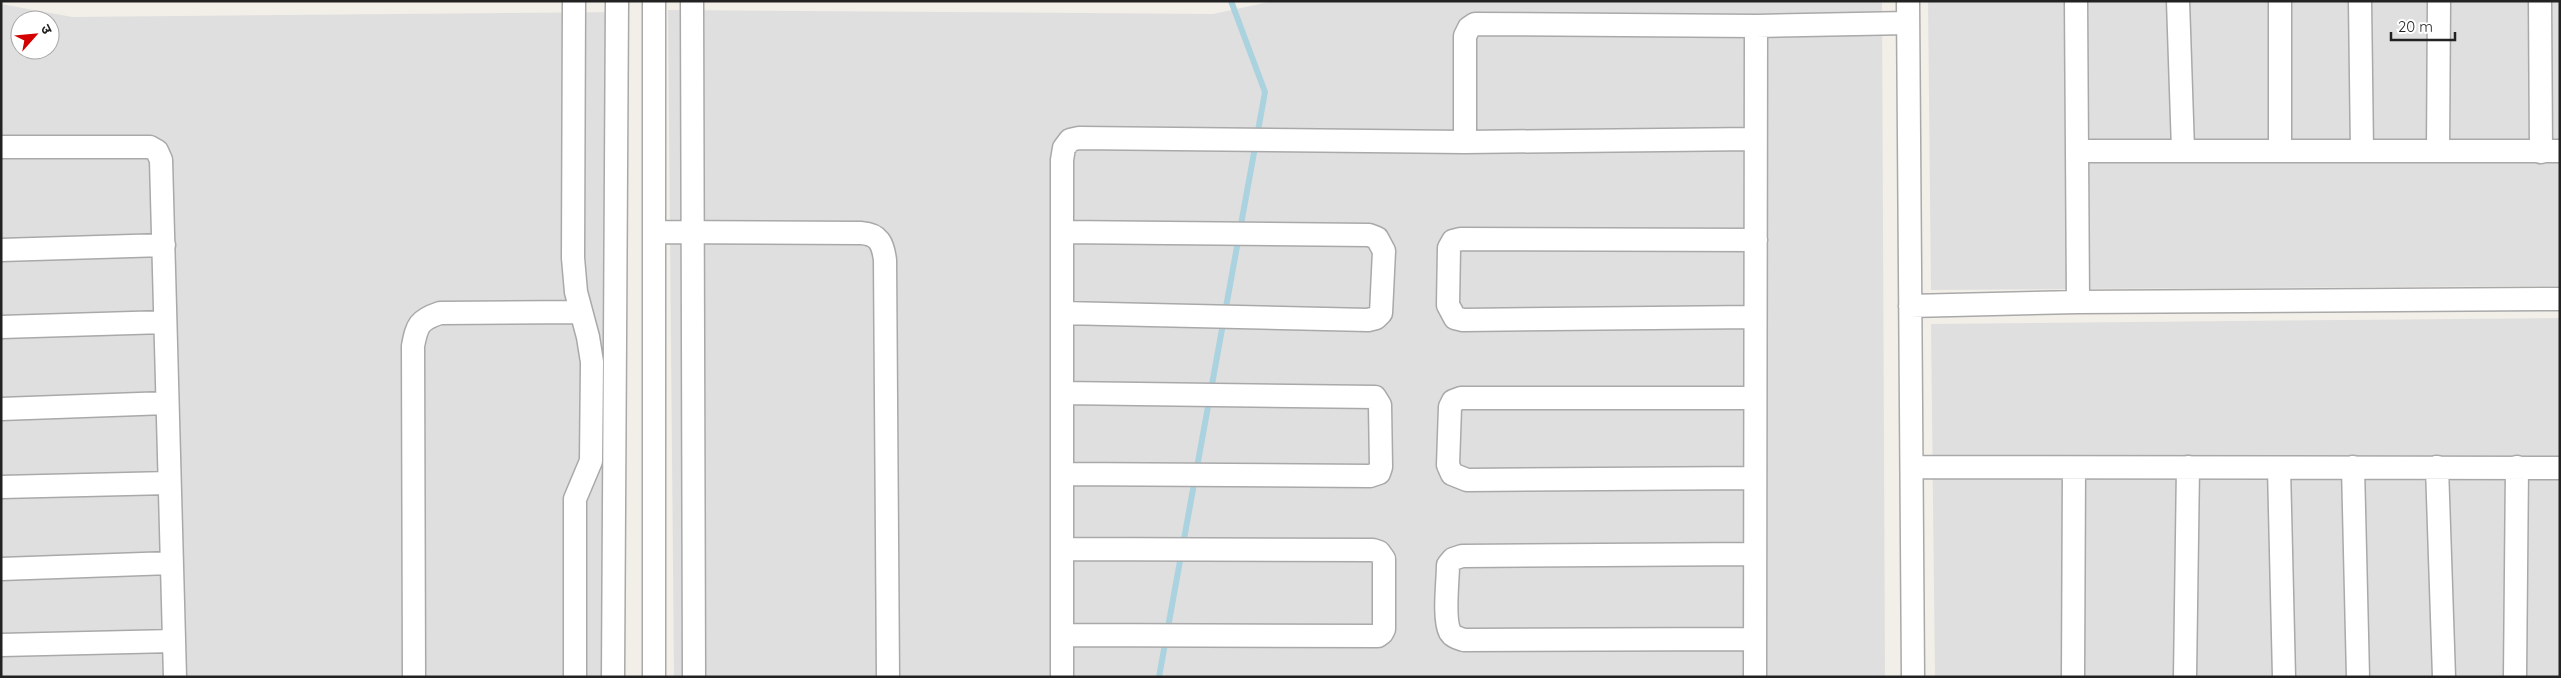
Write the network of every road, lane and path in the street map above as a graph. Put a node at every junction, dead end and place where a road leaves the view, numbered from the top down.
1 (574, 1) edge
2 (617, 1) edge
3 (654, 1) edge
4 (692, 1) edge
5 (2076, 1) edge
6 (2178, 1) edge
7 (2280, 1) edge
8 (2360, 1) edge
9 (2439, 1) edge
10 (2540, 1) edge
11 (1908, 12) edge
12 (1756, 26) junction
13 (1755, 139) junction
14 (1466, 142) junction
15 (1, 147) edge
16 (2183, 150) junction
17 (2280, 150) junction
18 (2079, 151) junction
19 (2362, 151) junction
20 (2438, 151) junction
21 (2550, 151) edge
22 (654, 232) junction
23 (692, 232) junction
24 (1062, 232) junction
25 (1756, 240) junction
26 (164, 245) junction
27 (1, 250) edge
28 (2560, 299) edge
29 (2078, 302) junction
30 (1910, 306) junction
31 (581, 312) junction
32 (1062, 313) junction
33 (1756, 317) junction
34 (165, 322) junction
35 (1, 328) edge
36 (1062, 393) junction
37 (1755, 398) junction
38 (167, 403) junction
39 (1, 409) edge
40 (1912, 467) junction
41 (2188, 467) junction
42 (2353, 467) junction
43 (2437, 467) junction
44 (2517, 467) junction
45 (2074, 468) junction
46 (2279, 468) junction
47 (2560, 468) edge
48 (1062, 474) junction
49 (1755, 478) junction
50 (169, 483) junction
51 (1, 487) edge
52 (1062, 549) junction
53 (1755, 554) junction
54 (171, 563) junction
55 (1, 569) edge
56 (1062, 634) junction
57 (1755, 638) junction
58 (173, 641) junction
59 (1, 645) edge
60 (175, 677) edge
61 (414, 677) edge
62 (576, 677) edge
63 (613, 677) edge
64 (654, 677) edge
65 (694, 677) edge
66 (888, 677) edge
67 (1062, 677) edge
68 (1755, 677) edge
69 (1914, 677) edge
70 (2073, 677) edge
71 (2185, 677) edge
72 (2284, 677) edge
73 (2358, 677) edge
74 (2444, 677) edge
75 (2514, 677) edge

1 - 31 street
2 - 63 street
3 - 22 street
4 - 23 street
5 - 18 street
6 - 16 street
7 - 17 street
8 - 19 street
9 - 20 street
10 - 21 street
11 - 12 street
11 - 30 street
12 - 13 street
12 - 14 street
13 - 14 street
13 - 25 street
14 - 24 street
15 - 26 street
16 - 17 street
16 - 18 street
17 - 19 street
18 - 29 street
19 - 20 street
20 - 21 street
22 - 23 street
22 - 64 street
23 - 65 street
23 - 66 street
24 - 32 street
24 - 32 street
25 - 33 street
25 - 33 street
26 - 27 street
26 - 34 street
28 - 29 street
29 - 30 street
30 - 40 street
31 - 61 street
31 - 62 street
32 - 36 street
33 - 37 street
34 - 35 street
34 - 38 street
36 - 48 street
36 - 48 street
37 - 49 street
37 - 49 street
38 - 39 street
38 - 50 street
40 - 45 street
40 - 69 street
41 - 45 street
41 - 46 street
41 - 71 street
42 - 43 street
42 - 46 street
42 - 73 street
43 - 44 street
43 - 74 street
44 - 47 street
44 - 75 street
45 - 70 street
46 - 72 street
48 - 52 street
49 - 53 street
50 - 51 street
50 - 54 street
52 - 56 street
52 - 56 street
53 - 57 street
53 - 57 street
54 - 55 street
54 - 58 street
56 - 67 street
57 - 68 street
58 - 59 street
58 - 60 street

